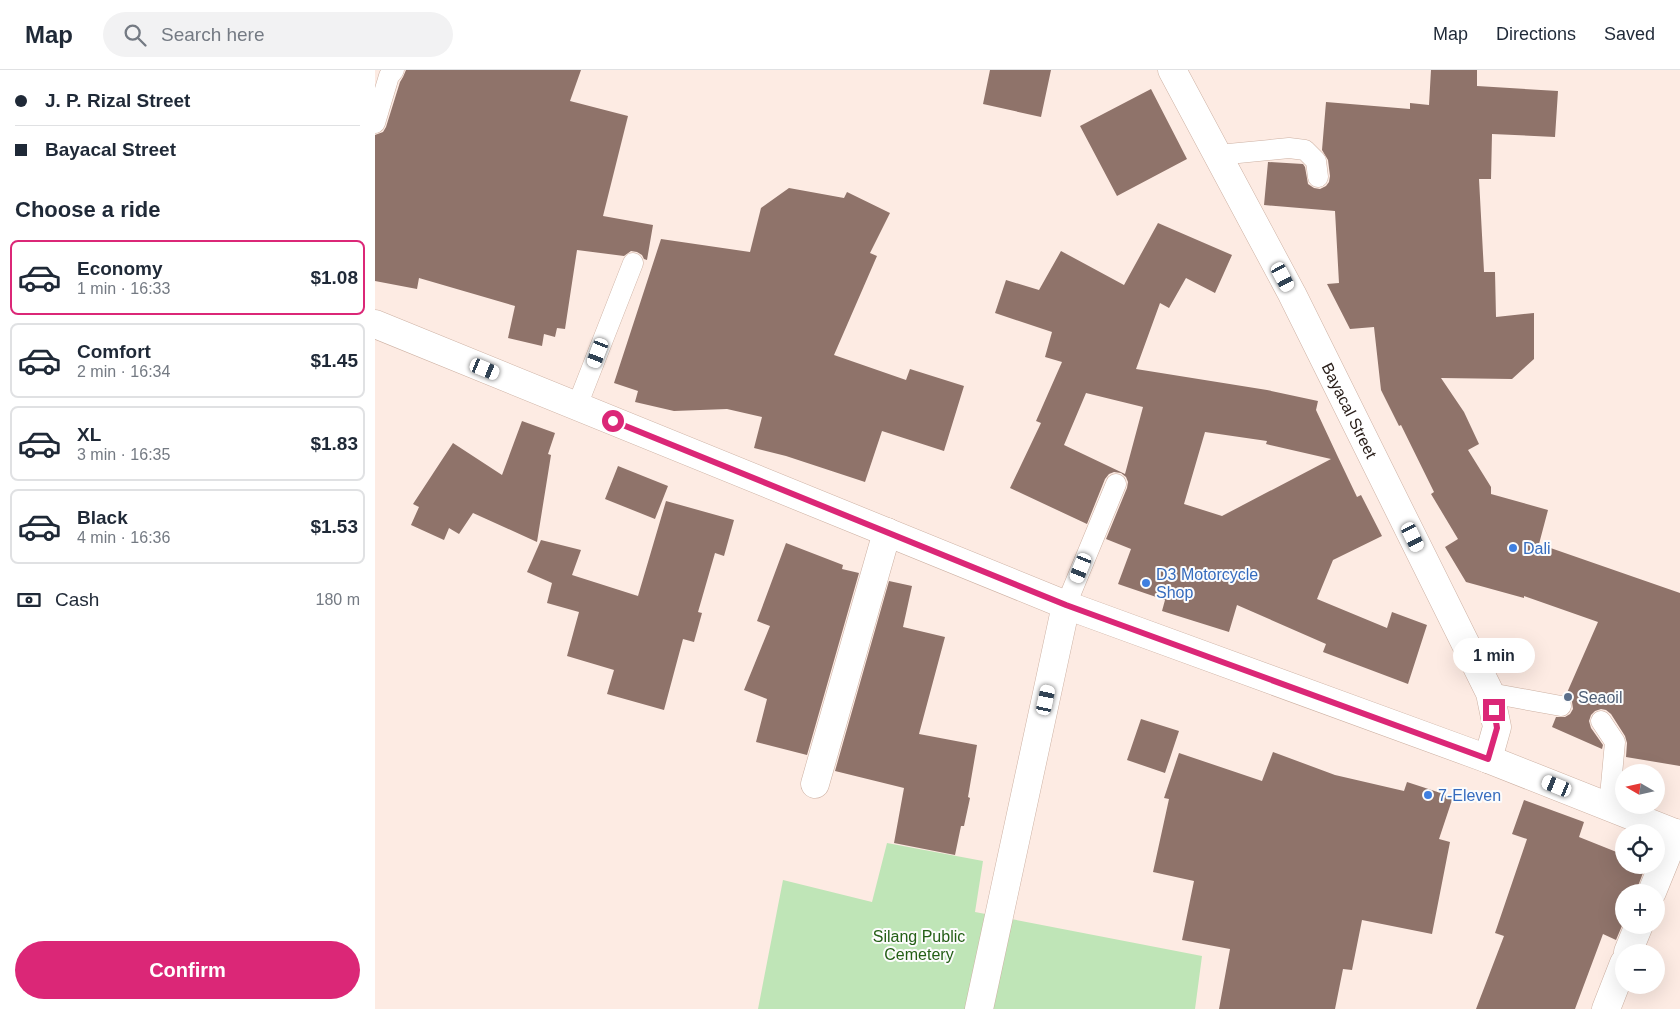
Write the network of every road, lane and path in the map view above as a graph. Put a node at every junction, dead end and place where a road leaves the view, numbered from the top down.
1 (394, 70) edge
2 (1172, 70) edge
3 (375, 123) edge
4 (1218, 155) junction
5 (1318, 178) dead end
6 (633, 264) dead end
7 (375, 324) edge
8 (577, 406) junction
9 (1116, 484) dead end
10 (887, 532) junction
11 (1066, 605) junction
12 (1490, 693) junction
13 (1561, 706) dead end
14 (1601, 721) dead end
15 (1488, 759) junction
16 (815, 784) dead end
17 (1609, 807) junction
18 (1678, 834) edge
19 (1656, 884) edge
20 (1615, 985) edge
21 (979, 1009) edge
22 (1605, 1009) edge

1 - 3 lane
2 - 4 main road, Bayacal Street
4 - 5 lane
4 - 12 main road, Bayacal Street
6 - 8 lane
7 - 8 main road
8 - 10 main road
9 - 11 lane
10 - 11 main road
10 - 16 main road
11 - 15 main road
11 - 21 main road
12 - 13 lane
12 - 15 main road, Bayacal Street
14 - 17 lane
15 - 17 main road
17 - 18 main road
18 - 19 main road
20 - 22 main road

